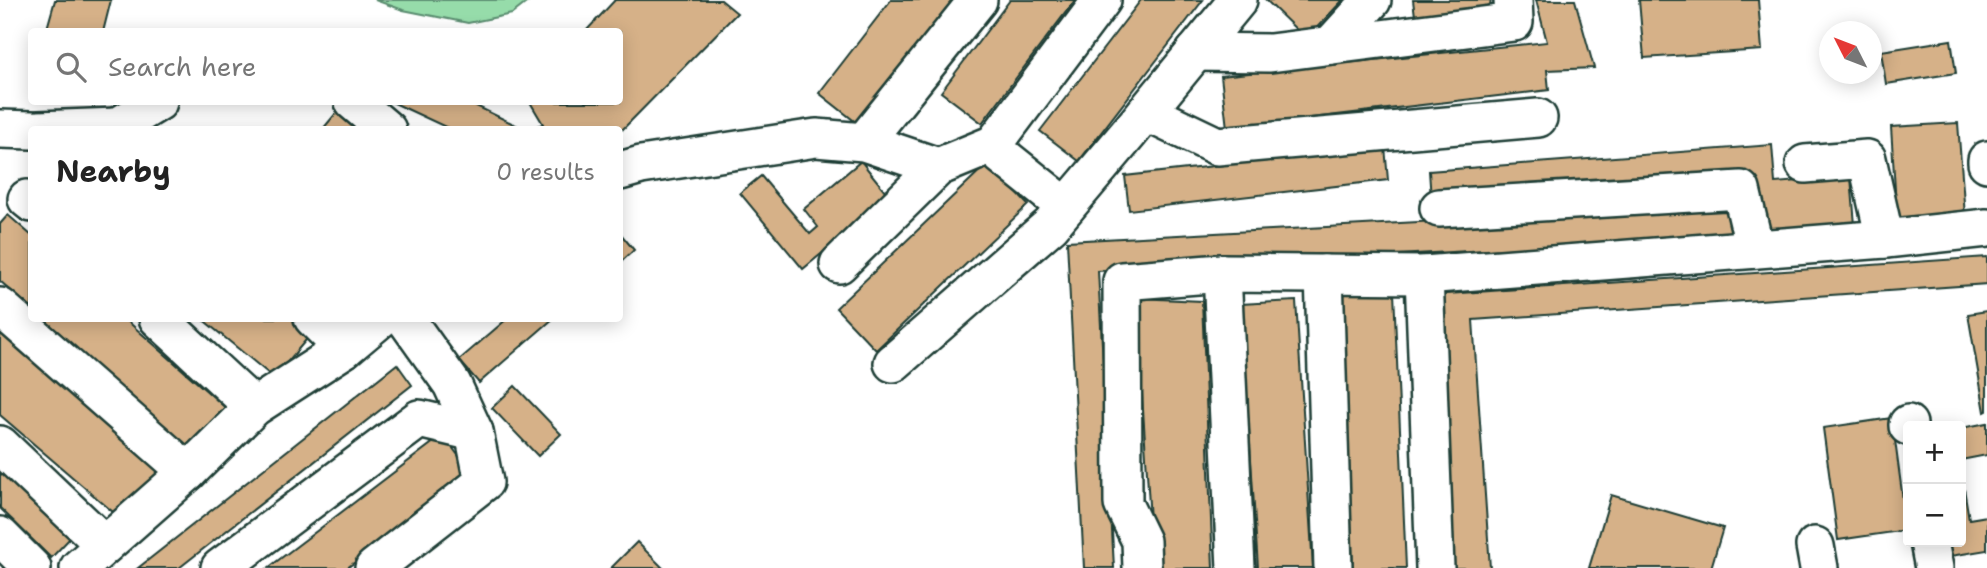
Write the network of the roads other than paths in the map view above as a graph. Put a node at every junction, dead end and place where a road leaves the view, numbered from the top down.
1 (978, 0) edge
2 (1102, 0) edge
3 (1238, 0) edge
4 (1372, 0) edge
5 (1513, 0) edge
6 (1331, 46) junction
7 (1195, 52) junction
8 (153, 105) edge
9 (358, 105) edge
10 (1146, 112) junction
11 (1538, 118) dead end
12 (120, 126) edge
13 (382, 126) edge
14 (864, 142) junction
15 (994, 144) junction
16 (1805, 164) dead end
17 (938, 167) junction
18 (623, 171) edge
19 (1066, 207) junction
20 (1439, 208) dead end
21 (1987, 228) edge
22 (1885, 239) junction
23 (1755, 249) junction
24 (839, 264) dead end
25 (1222, 273) junction
26 (1324, 274) junction
27 (1424, 275) junction
28 (0, 307) edge
29 (162, 322) edge
30 (317, 322) edge
31 (376, 322) edge
32 (408, 322) edge
33 (344, 349) junction
34 (893, 363) dead end
35 (254, 407) junction
36 (474, 432) junction
37 (0, 445) edge
38 (188, 472) junction
39 (0, 536) edge
40 (1930, 547) edge
41 (92, 557) edge
42 (32, 568) edge
43 (220, 568) edge
44 (374, 568) edge
45 (1142, 568) edge
46 (1236, 568) edge
47 (1333, 568) edge
48 (1435, 568) edge
49 (1934, 568) edge

1 - 14 lane
2 - 15 lane
3 - 7 lane
4 - 6 lane
5 - 6 lane
6 - 7 lane
7 - 10 lane
8 - 12 lane
9 - 13 lane
10 - 11 lane
10 - 19 lane
14 - 17 lane
14 - 18 lane
15 - 17 lane
15 - 19 lane
16 - 22 lane
17 - 24 lane
19 - 34 lane
20 - 23 lane
21 - 22 lane
22 - 23 lane
23 - 27 lane
25 - 26 lane
25 - 45 lane
25 - 46 lane
26 - 27 lane
26 - 47 lane
27 - 48 lane
28 - 38 lane
29 - 35 lane
30 - 33 lane
31 - 33 lane
32 - 36 lane
33 - 35 lane
35 - 38 lane
36 - 43 lane
36 - 44 lane
37 - 41 lane
38 - 41 lane
39 - 42 lane
40 - 49 lane

